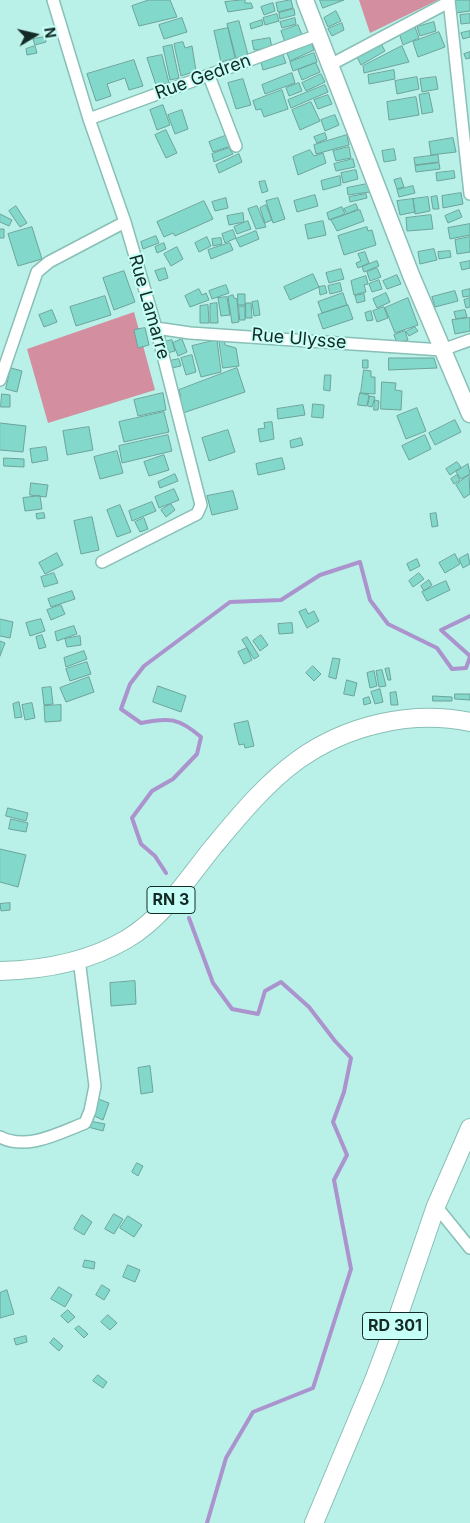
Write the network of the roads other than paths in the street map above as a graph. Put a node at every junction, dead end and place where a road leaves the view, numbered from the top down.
1 (53, 0) edge
2 (305, 0) edge
3 (449, 1) edge
4 (318, 36) junction
5 (330, 64) junction
6 (209, 76) junction
7 (89, 119) junction
8 (236, 146) dead end
9 (470, 194) edge
10 (125, 222) junction
11 (156, 328) junction
12 (470, 340) edge
13 (442, 350) junction
14 (0, 380) edge
15 (470, 414) edge
16 (102, 562) dead end
17 (470, 722) edge
18 (79, 959) junction
19 (0, 971) edge
20 (470, 1128) edge
21 (0, 1137) edge
22 (436, 1206) junction
23 (470, 1248) edge
24 (314, 1523) edge

1 - 7 street, Rue Lamarre
2 - 4 main road
3 - 5 street
3 - 9 street
4 - 5 main road
4 - 6 street, Rue Gedren
5 - 13 main road
6 - 7 street, Rue Gedren
6 - 8 street
7 - 10 street, Rue Lamarre
10 - 11 street, Rue Lamarre
10 - 14 street
11 - 13 street, Rue Ulysse
11 - 16 street, Rue Lamarre
12 - 13 street
13 - 15 main road
17 - 18 main road, RN 3
18 - 19 main road, RN 3
18 - 21 street
20 - 22 main road, RD 301
22 - 23 street
22 - 24 main road, RD 301

